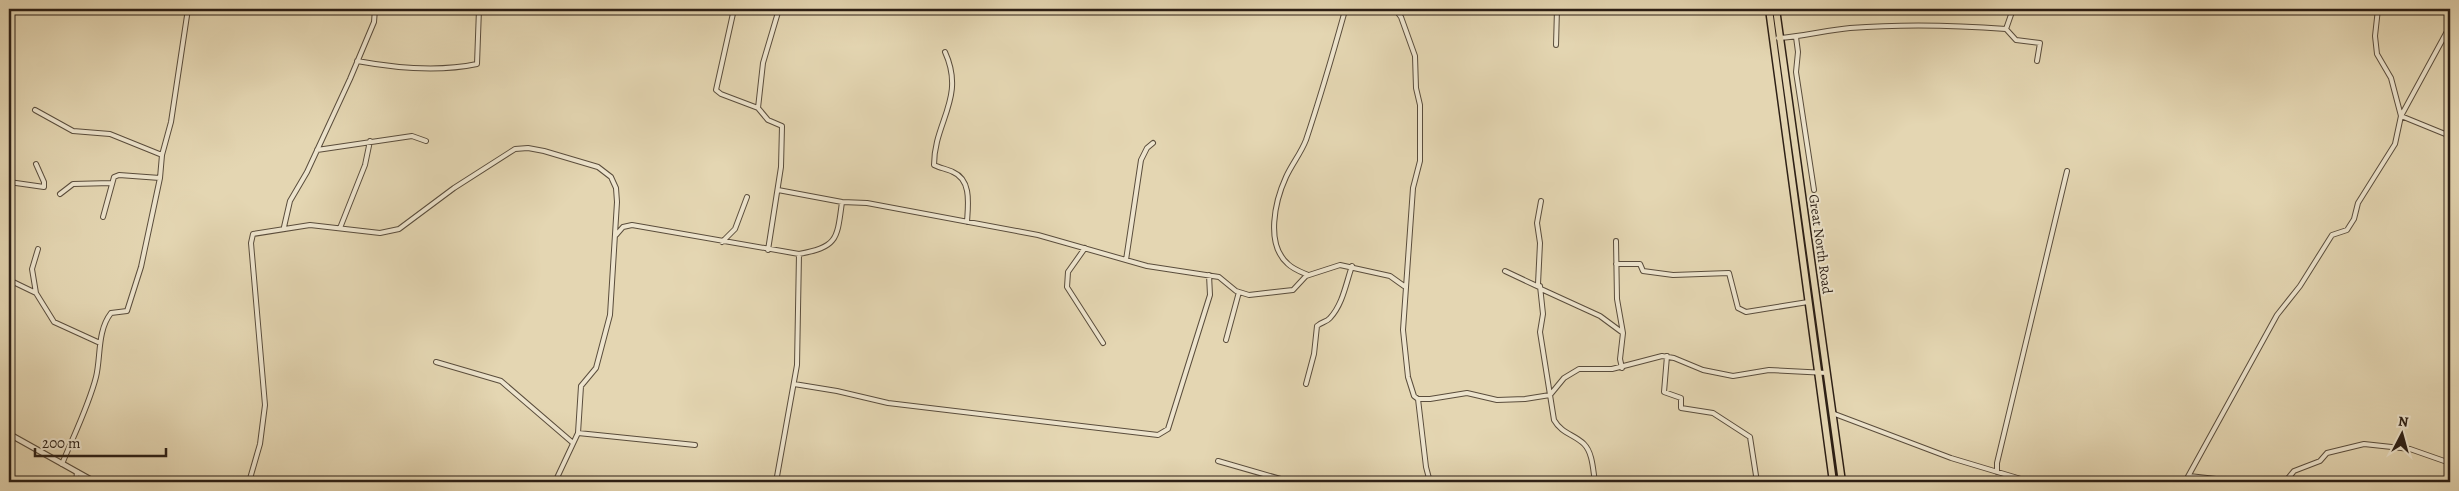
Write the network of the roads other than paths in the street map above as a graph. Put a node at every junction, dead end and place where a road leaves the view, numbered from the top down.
1 (188, 9) edge
2 (375, 9) edge
3 (394, 9) edge
4 (402, 9) edge
5 (463, 9) edge
6 (479, 9) edge
7 (734, 9) edge
8 (779, 9) edge
9 (1395, 9) edge
10 (1557, 9) edge
11 (1769, 9) edge
12 (1776, 9) edge
13 (2013, 9) edge
14 (2378, 9) edge
15 (1344, 14) dead end
16 (2450, 26) edge
17 (2006, 30) junction
18 (1796, 37) junction
19 (1777, 38) junction
20 (1556, 45) dead end
21 (945, 52) dead end
22 (357, 61) junction
23 (2037, 61) dead end
24 (758, 108) junction
25 (35, 110) dead end
26 (2401, 116) junction
27 (2450, 136) edge
28 (370, 141) junction
29 (426, 141) dead end
30 (1153, 143) dead end
31 (317, 150) junction
32 (162, 155) junction
33 (36, 164) dead end
34 (2067, 171) dead end
35 (160, 178) junction
36 (9, 182) edge
37 (111, 183) junction
38 (778, 190) junction
39 (1814, 190) dead end
40 (60, 194) dead end
41 (747, 197) dead end
42 (1540, 201) dead end
43 (842, 202) junction
44 (103, 217) dead end
45 (967, 222) junction
46 (9, 224) edge
47 (284, 228) junction
48 (340, 228) junction
49 (9, 235) edge
50 (615, 236) junction
51 (1616, 241) dead end
52 (722, 242) junction
53 (1085, 248) junction
54 (38, 249) dead end
55 (768, 250) junction
56 (799, 254) junction
57 (1126, 260) junction
58 (1616, 264) junction
59 (1352, 266) junction
60 (1504, 271) dead end
61 (1209, 275) junction
62 (1308, 275) junction
63 (9, 280) edge
64 (1404, 286) junction
65 (1539, 287) junction
66 (1238, 292) junction
67 (36, 293) junction
68 (1809, 302) junction
69 (1623, 333) junction
70 (1226, 340) dead end
71 (100, 343) junction
72 (1103, 343) dead end
73 (1667, 356) junction
74 (436, 362) dead end
75 (1622, 368) junction
76 (1818, 373) junction
77 (1827, 373) junction
78 (794, 384) junction
79 (1306, 384) dead end
80 (1550, 395) junction
81 (1418, 399) junction
82 (1832, 413) junction
83 (578, 433) junction
84 (9, 434) edge
85 (573, 443) junction
86 (695, 445) dead end
87 (1218, 461) dead end
88 (2450, 463) edge
89 (62, 464) junction
90 (77, 472) junction
91 (1997, 472) junction
92 (2189, 476) junction
93 (76, 482) edge
94 (95, 482) edge
95 (249, 482) edge
96 (554, 482) edge
97 (776, 482) edge
98 (1291, 482) edge
99 (1430, 482) edge
100 (1595, 482) edge
101 (1757, 482) edge
102 (1833, 482) edge
103 (1842, 482) edge
104 (2031, 482) edge
105 (2185, 482) edge
106 (2284, 482) edge

1 - 32 street
2 - 3 street
2 - 22 street
4 - 5 street
6 - 22 street
7 - 24 street
8 - 24 street
9 - 64 street
10 - 20 street
11 - 19 highway, Great North Road
12 - 19 highway, Great North Road
13 - 17 street
14 - 26 street
15 - 62 street
16 - 26 street
17 - 18 street
17 - 23 street
18 - 19 street
18 - 39 street
19 - 68 highway, Great North Road
19 - 77 highway, Great North Road
21 - 45 street
22 - 31 street
24 - 38 street
25 - 32 street
26 - 27 street
26 - 92 street
28 - 29 street
28 - 31 street
28 - 48 street
30 - 57 street
31 - 47 street
32 - 35 street
33 - 36 street
34 - 91 street
35 - 37 street
35 - 71 street
37 - 40 street
37 - 44 street
38 - 43 street
38 - 55 street
41 - 52 street
42 - 65 street
43 - 45 street
43 - 56 street
45 - 53 street
46 - 49 street
47 - 48 street
47 - 95 street
48 - 50 street
50 - 52 street
50 - 83 street
51 - 58 street
52 - 55 street
53 - 57 street
53 - 72 street
54 - 67 street
55 - 56 street
56 - 78 street
57 - 61 street
58 - 68 street
58 - 69 street
59 - 62 street
59 - 64 street
59 - 79 street
60 - 65 street
61 - 66 street
61 - 78 street
62 - 66 street
63 - 67 street
64 - 81 street
65 - 69 street
65 - 80 street
66 - 70 street
67 - 71 street
68 - 76 highway, Great North Road
69 - 75 street
71 - 89 street
73 - 75 street
73 - 76 street
73 - 101 street
74 - 85 street
75 - 80 street
76 - 77 street
76 - 102 highway, Great North Road
77 - 82 highway, Great North Road
78 - 97 street
80 - 81 street
80 - 100 street
81 - 99 street
82 - 91 street
82 - 103 highway, Great North Road
83 - 85 street
83 - 86 street
84 - 89 street
85 - 96 street
87 - 98 street
88 - 106 street
89 - 90 street
90 - 93 street
90 - 94 street
91 - 104 street
92 - 105 street
92 - 106 street

